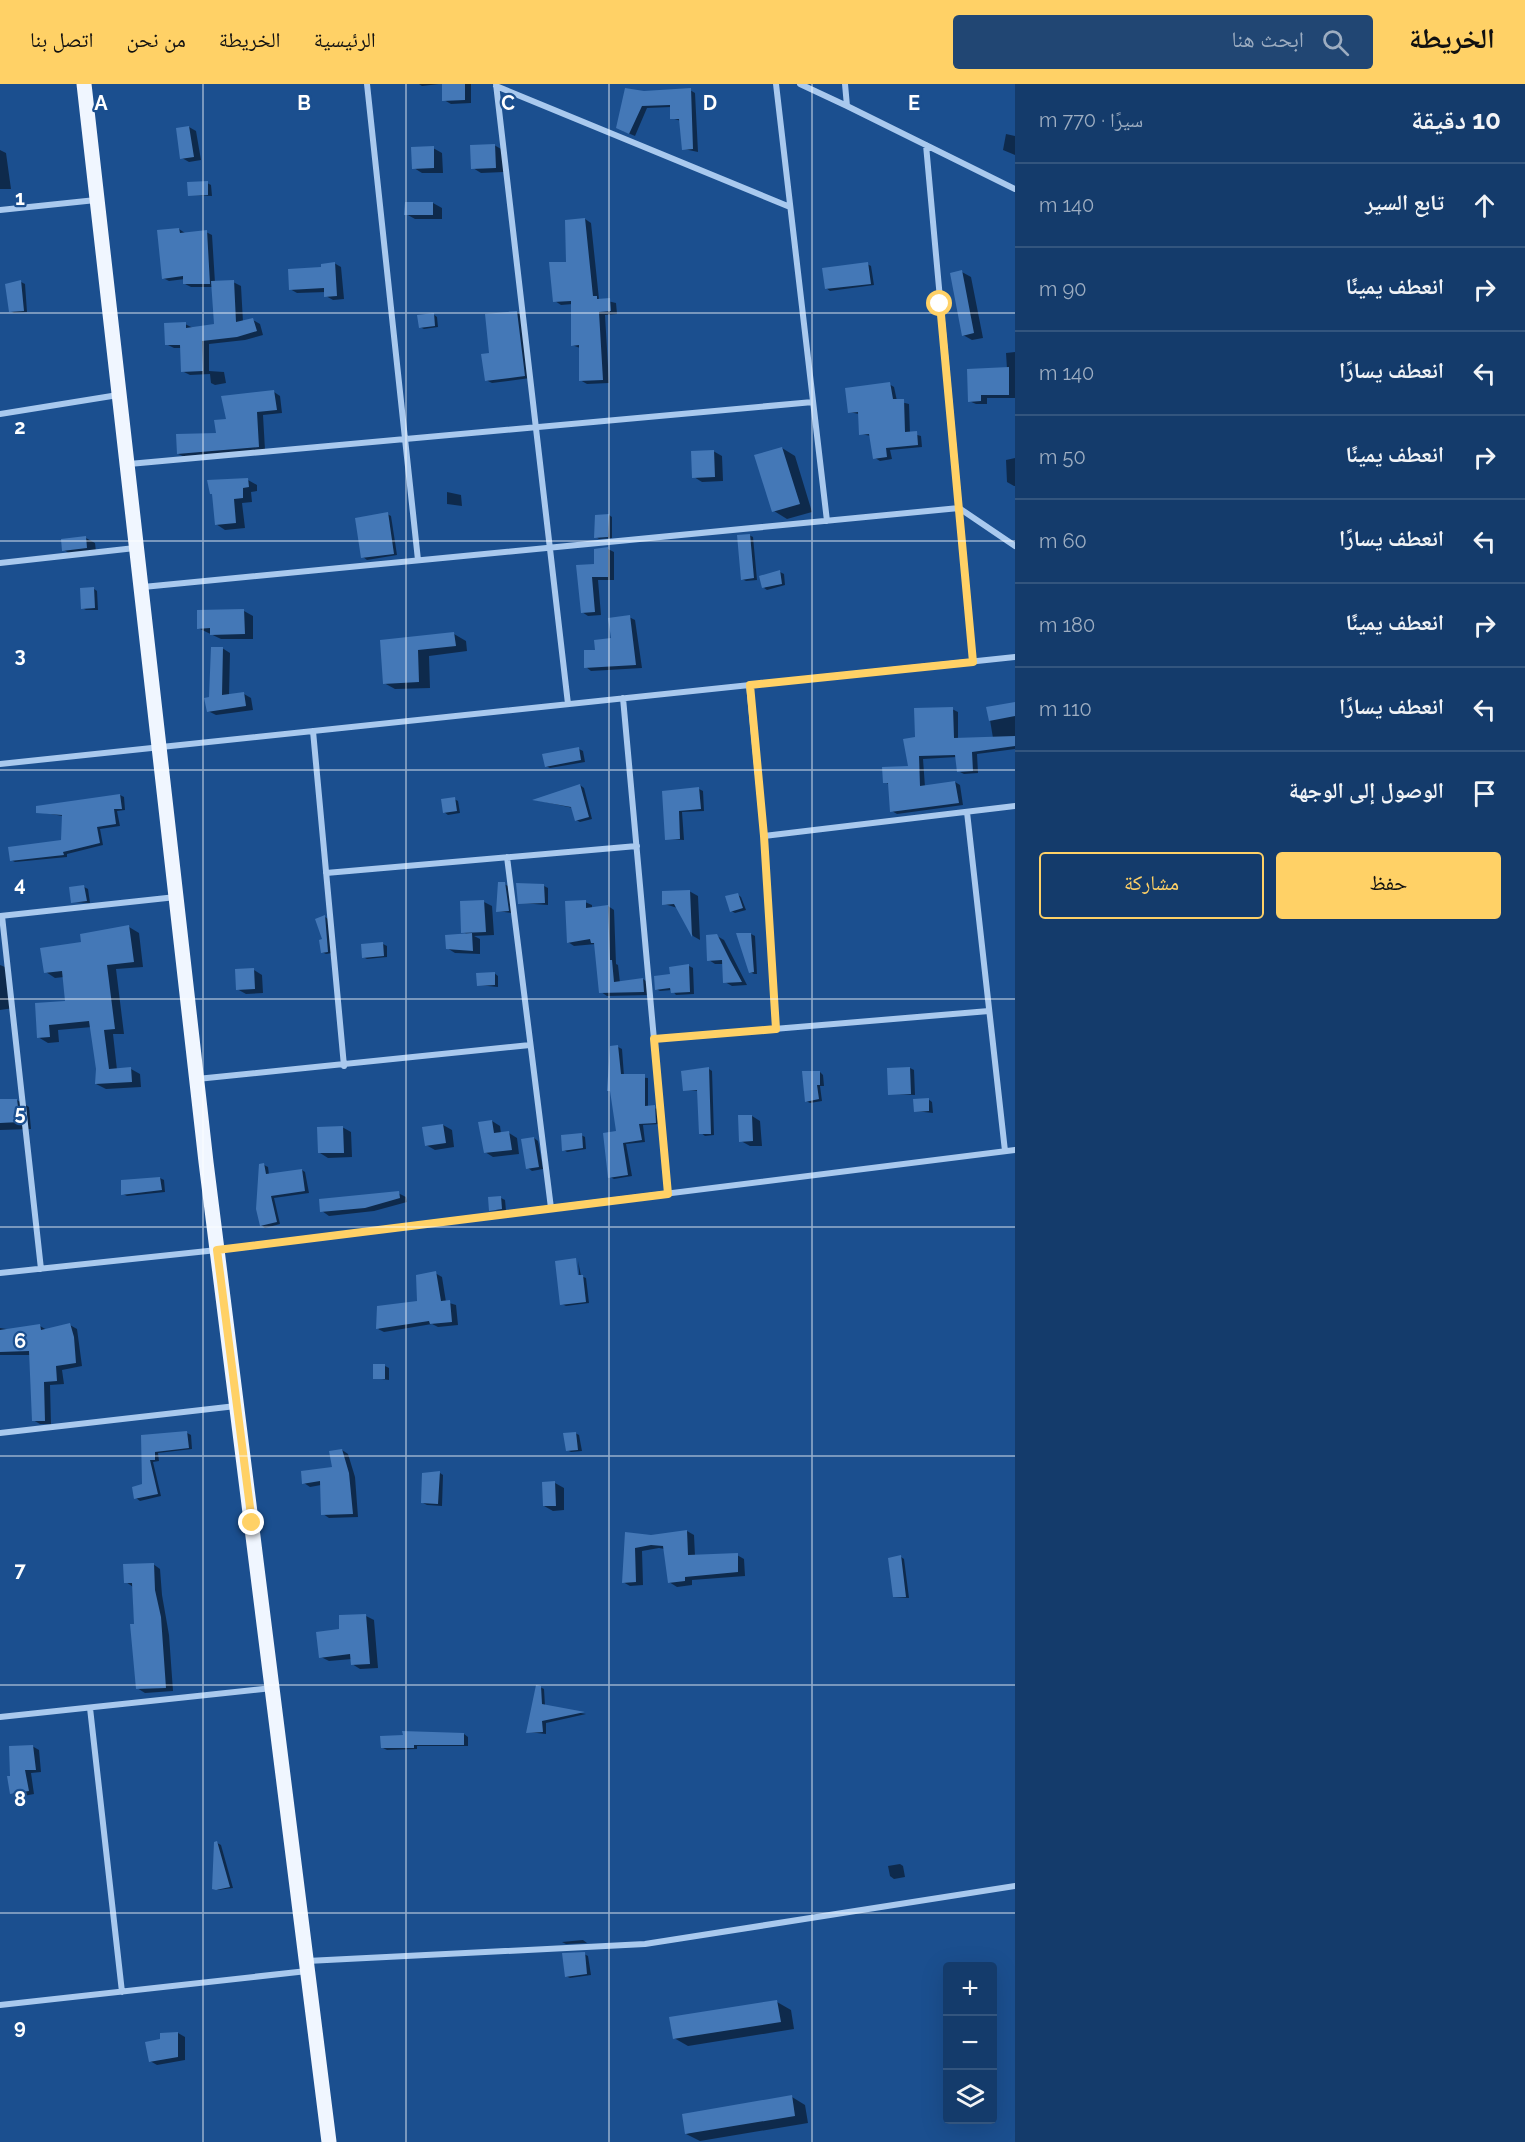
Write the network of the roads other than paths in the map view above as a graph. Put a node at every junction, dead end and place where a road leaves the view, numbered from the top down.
1 (84, 84) edge
2 (367, 84) edge
3 (776, 84) edge
4 (800, 84) edge
5 (845, 84) edge
6 (496, 85) edge
7 (848, 106) junction
8 (926, 145) junction
9 (1015, 189) edge
10 (97, 200) junction
11 (790, 207) junction
12 (0, 210) edge
13 (119, 395) junction
14 (813, 402) junction
15 (0, 414) edge
16 (536, 427) junction
17 (405, 439) junction
18 (127, 465) junction
19 (959, 508) junction
20 (827, 521) junction
21 (1015, 546) edge
22 (136, 548) junction
23 (550, 548) junction
24 (418, 560) junction
25 (0, 563) edge
26 (140, 587) junction
27 (1015, 657) edge
28 (973, 662) junction
29 (750, 685) junction
30 (623, 698) junction
31 (568, 704) junction
32 (313, 731) junction
33 (159, 747) junction
34 (0, 764) edge
35 (1015, 807) edge
36 (967, 812) junction
37 (764, 836) junction
38 (637, 846) junction
39 (507, 857) junction
40 (326, 873) junction
41 (176, 896) junction
42 (1, 916) edge
43 (989, 1011) junction
44 (776, 1029) junction
45 (654, 1039) junction
46 (530, 1045) junction
47 (344, 1065) junction
48 (197, 1079) junction
49 (1015, 1150) edge
50 (1005, 1151) junction
51 (668, 1194) junction
52 (551, 1208) junction
53 (217, 1250) junction
54 (41, 1269) junction
55 (0, 1273) edge
56 (237, 1406) junction
57 (0, 1433) edge
58 (272, 1688) junction
59 (90, 1708) junction
60 (0, 1717) edge
61 (1015, 1886) edge
62 (307, 1966) junction
63 (122, 1992) junction
64 (0, 2005) edge
65 (329, 2142) edge

1 - 10 main road
2 - 17 street
3 - 11 street
4 - 7 street
5 - 7 street
6 - 11 street
6 - 16 street
7 - 8 street
8 - 9 street
8 - 19 street
10 - 12 street
10 - 13 main road
11 - 14 street
13 - 15 street
13 - 18 main road
14 - 16 street
14 - 20 street
16 - 17 street
16 - 23 street
17 - 18 street
17 - 24 street
18 - 22 main road
19 - 20 street
19 - 21 street
19 - 28 street
20 - 23 street
22 - 25 street
22 - 26 main road
23 - 24 street
23 - 31 street
24 - 26 street
26 - 33 main road
27 - 28 street
28 - 29 street
29 - 30 street
29 - 37 street
30 - 31 street
30 - 38 street
31 - 32 street
32 - 33 street
32 - 40 street
33 - 34 street
33 - 41 main road
35 - 36 street
36 - 37 street
36 - 43 street
37 - 44 street
38 - 39 street
38 - 45 street
39 - 40 street
39 - 46 street
40 - 47 street
41 - 42 street
41 - 48 main road
42 - 54 street
43 - 44 street
43 - 50 street
44 - 45 street
45 - 51 street
46 - 47 street
46 - 52 street
47 - 48 street
48 - 53 main road
49 - 50 street
50 - 51 street
51 - 52 street
52 - 53 street
53 - 54 street
53 - 56 main road
54 - 55 street
56 - 57 street
56 - 58 main road
58 - 59 street
58 - 62 main road
59 - 60 street
59 - 63 street
61 - 62 street
62 - 63 street
62 - 65 main road
63 - 64 street

